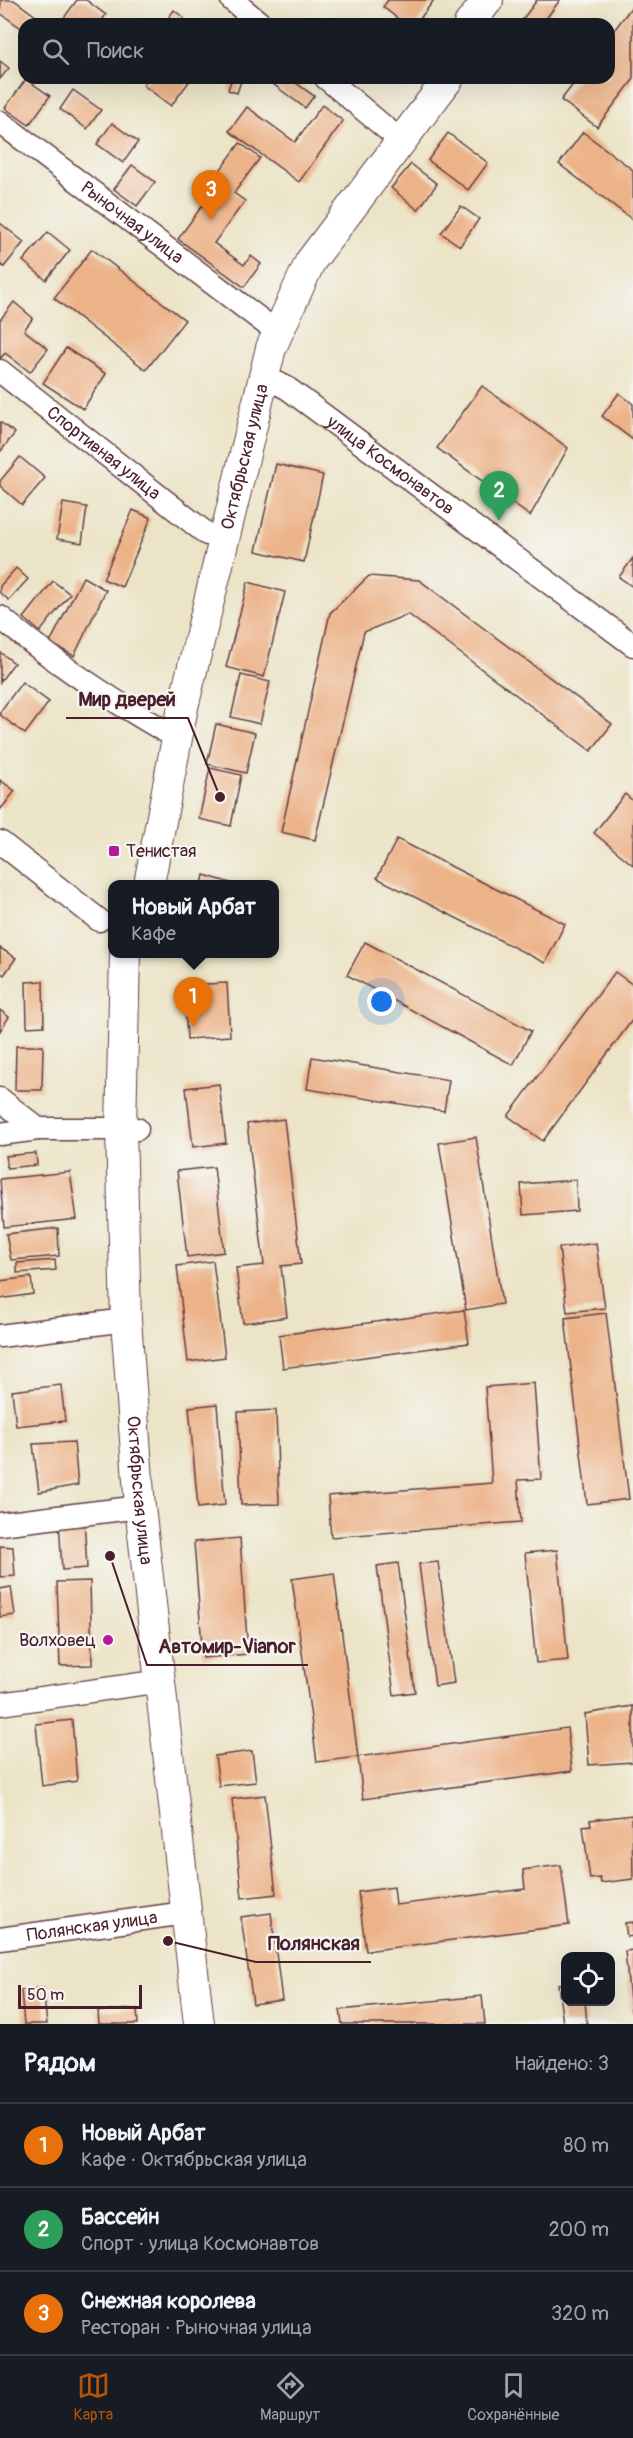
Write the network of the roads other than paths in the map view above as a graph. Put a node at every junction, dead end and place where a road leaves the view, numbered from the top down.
1 (232, 0) edge
2 (488, 0) edge
3 (510, 0) edge
4 (254, 18) edge
5 (474, 18) edge
6 (496, 18) edge
7 (333, 84) edge
8 (424, 84) edge
9 (443, 84) edge
10 (0, 122) edge
11 (394, 135) junction
12 (265, 323) junction
13 (0, 370) edge
14 (263, 376) junction
15 (207, 534) junction
16 (0, 617) edge
17 (633, 645) edge
18 (163, 730) junction
19 (0, 842) edge
20 (137, 880) edge
21 (150, 880) edge
22 (99, 920) dead end
23 (125, 958) edge
24 (141, 958) edge
25 (0, 1099) edge
26 (38, 1129) junction
27 (129, 1129) junction
28 (0, 1134) edge
29 (126, 1320) junction
30 (0, 1336) edge
31 (140, 1507) junction
32 (0, 1524) edge
33 (161, 1681) junction
34 (0, 1704) edge
35 (186, 1913) junction
36 (0, 1940) edge
37 (199, 2024) edge
38 (212, 2024) edge

1 - 4 street
2 - 5 main road
3 - 6 main road
7 - 11 street
8 - 11 main road, Октябрьская улица
9 - 11 main road, Октябрьская улица
10 - 12 street, Рыночная улица
11 - 12 main road, Октябрьская улица
11 - 14 main road, Октябрьская улица
12 - 15 main road, Октябрьская улица
13 - 15 street, Спортивная улица
14 - 17 street, улица Космонавтов
14 - 21 main road, Октябрьская улица
15 - 18 main road, Октябрьская улица
16 - 18 street
18 - 20 main road, Октябрьская улица
19 - 22 street
23 - 27 main road, Октябрьская улица
24 - 27 main road, Октябрьская улица
25 - 26 street
26 - 27 street
26 - 28 street
27 - 29 main road, Октябрьская улица
27 - 38 main road, Октябрьская улица
29 - 30 street
29 - 31 main road, Октябрьская улица
31 - 32 street
31 - 33 main road, Октябрьская улица
33 - 34 street
33 - 35 main road, Октябрьская улица
35 - 36 street, Полянская улица
35 - 37 main road, Октябрьская улица

